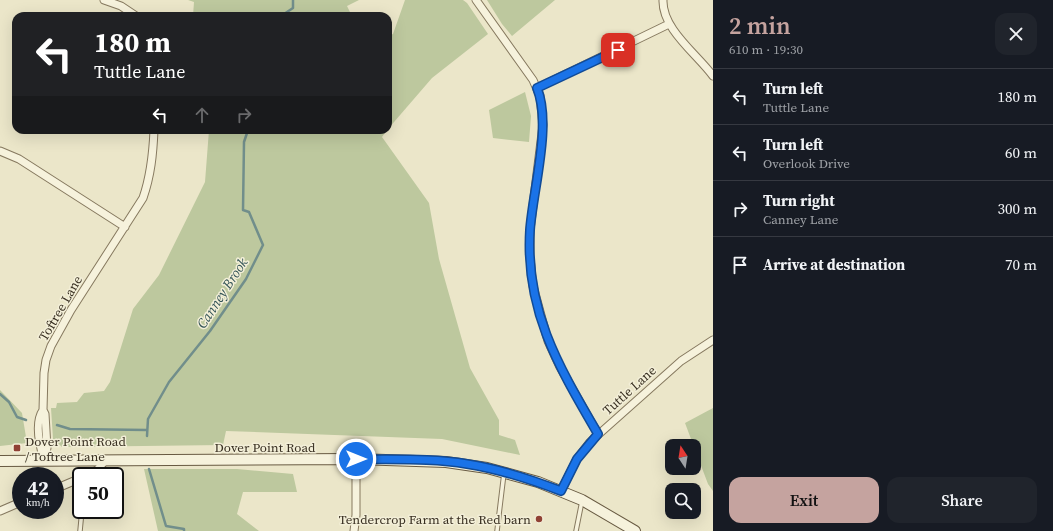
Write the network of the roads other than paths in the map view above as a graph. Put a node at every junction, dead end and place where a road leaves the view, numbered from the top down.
1 (104, 0) edge
2 (476, 0) edge
3 (664, 0) edge
4 (130, 12) edge
5 (669, 24) junction
6 (713, 76) edge
7 (537, 88) junction
8 (154, 134) edge
9 (0, 151) edge
10 (125, 227) junction
11 (713, 340) edge
12 (598, 434) junction
13 (356, 459) junction
14 (44, 460) junction
15 (0, 461) edge
16 (105, 461) junction
17 (100, 467) edge
18 (504, 472) junction
19 (561, 491) junction
20 (582, 500) junction
21 (12, 506) edge
22 (0, 511) edge
23 (81, 519) edge
24 (80, 531) edge
25 (354, 531) edge
26 (497, 531) edge
27 (576, 531) edge
28 (635, 531) edge

1 - 4 street
2 - 7 street
3 - 5 street
5 - 6 street
5 - 7 street
7 - 12 street
8 - 10 street, Toftree Lane
9 - 10 street
10 - 14 street, Toftree Lane
11 - 12 street, Tuttle Lane
12 - 19 street, Tuttle Lane
13 - 16 main road, Dover Point Road
13 - 18 main road, Dover Point Road
13 - 25 street
14 - 15 main road, Dover Point Road
14 - 16 main road, Dover Point Road
16 - 17 street
18 - 19 main road, Dover Point Road
18 - 26 lane
19 - 20 main road, Dover Point Road
20 - 27 lane
20 - 28 main road, Dover Point Road
21 - 22 street
23 - 24 lane

